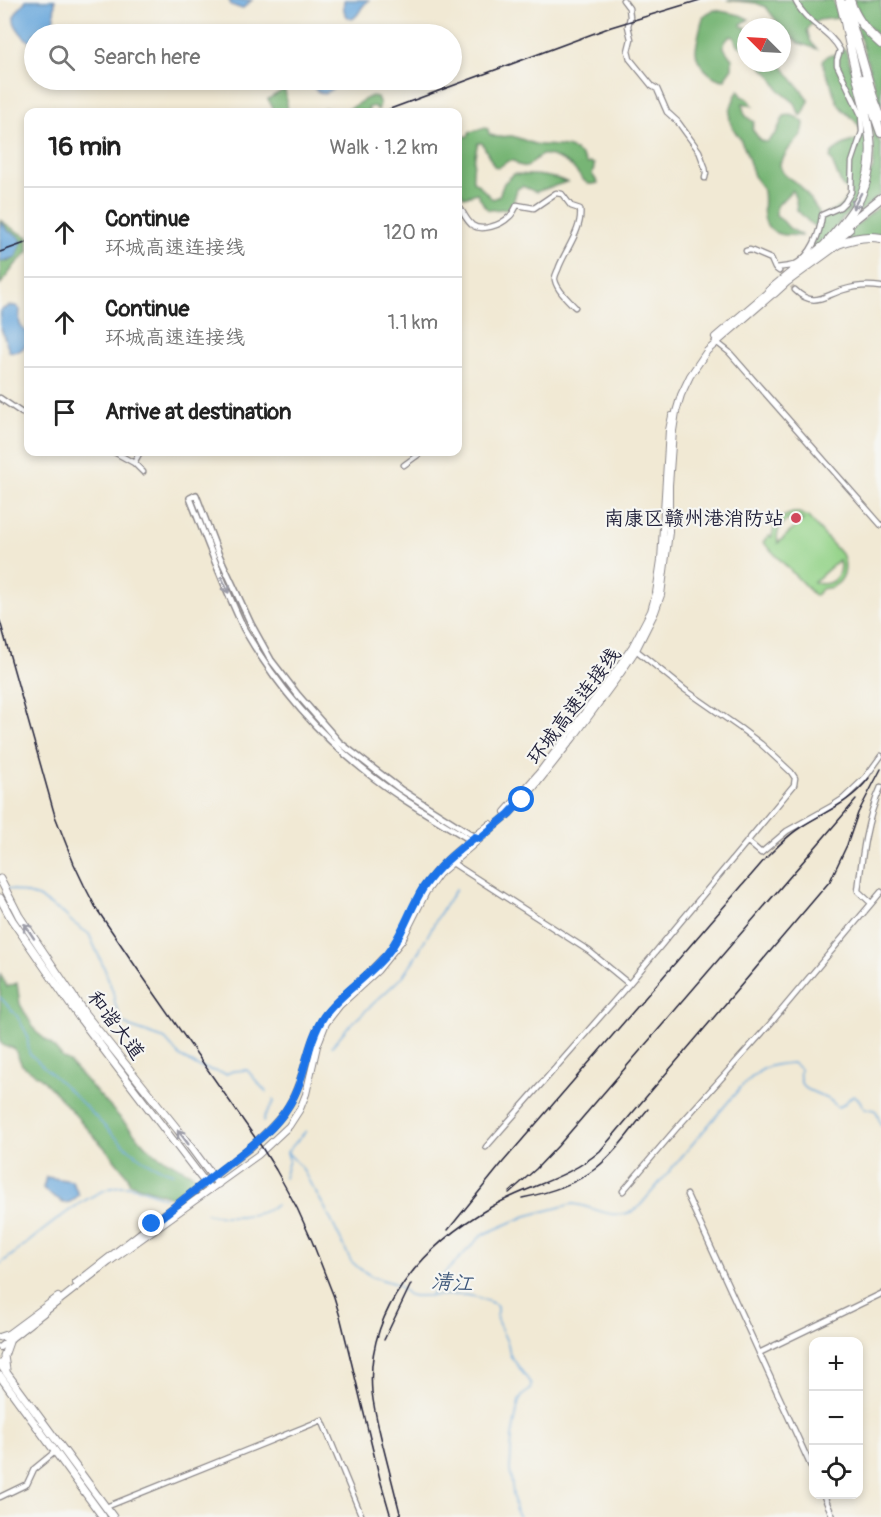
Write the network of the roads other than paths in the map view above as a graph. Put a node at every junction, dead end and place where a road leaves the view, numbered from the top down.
1 (624, 0) edge
2 (795, 0) edge
3 (840, 0) edge
4 (845, 0) edge
5 (850, 0) edge
6 (845, 22) junction
7 (881, 44) edge
8 (881, 117) edge
9 (881, 133) edge
10 (705, 178) dead end
11 (881, 200) edge
12 (462, 211) edge
13 (881, 238) edge
14 (824, 246) junction
15 (746, 251) dead end
16 (810, 264) junction
17 (881, 287) edge
18 (795, 290) tunnel mouth
19 (772, 292) junction
20 (575, 307) dead end
21 (714, 340) junction
22 (0, 398) edge
23 (24, 414) edge
24 (121, 456) edge
25 (138, 456) edge
26 (416, 456) edge
27 (134, 463) junction
28 (404, 465) dead end
29 (143, 472) dead end
30 (881, 525) edge
31 (634, 649) junction
32 (881, 756) edge
33 (881, 787) edge
34 (474, 840) junction
35 (747, 841) junction
36 (450, 860) junction
37 (0, 879) edge
38 (881, 892) edge
39 (0, 898) edge
40 (872, 903) junction
41 (629, 984) junction
42 (486, 1147) dead end
43 (212, 1177) junction
44 (205, 1182) junction
45 (218, 1184) junction
46 (210, 1190) junction
47 (623, 1191) dead end
48 (687, 1195) dead end
49 (881, 1294) edge
50 (4, 1338) edge
51 (0, 1347) edge
52 (759, 1353) junction
53 (0, 1364) edge
54 (3, 1374) edge
55 (56, 1451) junction
56 (809, 1464) edge
57 (0, 1497) edge
58 (825, 1499) edge
59 (106, 1507) junction
60 (103, 1517) edge
61 (113, 1517) edge
62 (362, 1517) edge
63 (833, 1517) edge

1 - 10 street
2 - 15 street
3 - 6 highway
4 - 8 highway
5 - 7 highway
6 - 9 highway
6 -> 14 highway
11 - 14 highway
11 - 16 highway
12 - 20 street
13 - 16 highway
14 - 19 highway
16 - 19 highway
17 - 18 street
19 - 21 main road, 环城高速连接线
21 - 30 street
21 - 31 main road, 环城高速连接线
22 - 23 street
24 - 27 street
25 - 27 street
26 - 28 street
27 - 29 street
31 - 34 main road, 环城高速连接线
31 - 35 street
32 - 35 street
33 - 40 street
34 -> 34 main road
34 - 36 main road, 环城高速连接线
35 - 41 street
36 - 41 street
36 - 43 main road, 环城高速连接线
36 - 45 main road, 环城高速连接线
43 -> 37 highway, 和谐大道
38 - 40 street
39 - 44 highway, 和谐大道
40 - 47 street
41 - 42 street
43 - 44 main road, 环城高速连接线
43 - 45 highway, 和谐大道
44 - 46 highway, 和谐大道
44 - 50 main road, 环城高速连接线
45 - 46 main road, 环城高速连接线
46 - 50 main road, 环城高速连接线
48 - 52 street
49 - 52 street
50 - 51 main road, 环城高速连接线
50 - 54 highway
52 - 56 street
53 - 54 highway
54 - 55 highway
54 - 59 highway
55 - 57 street
55 - 60 highway
58 - 63 street
59 - 61 highway
59 - 62 street

